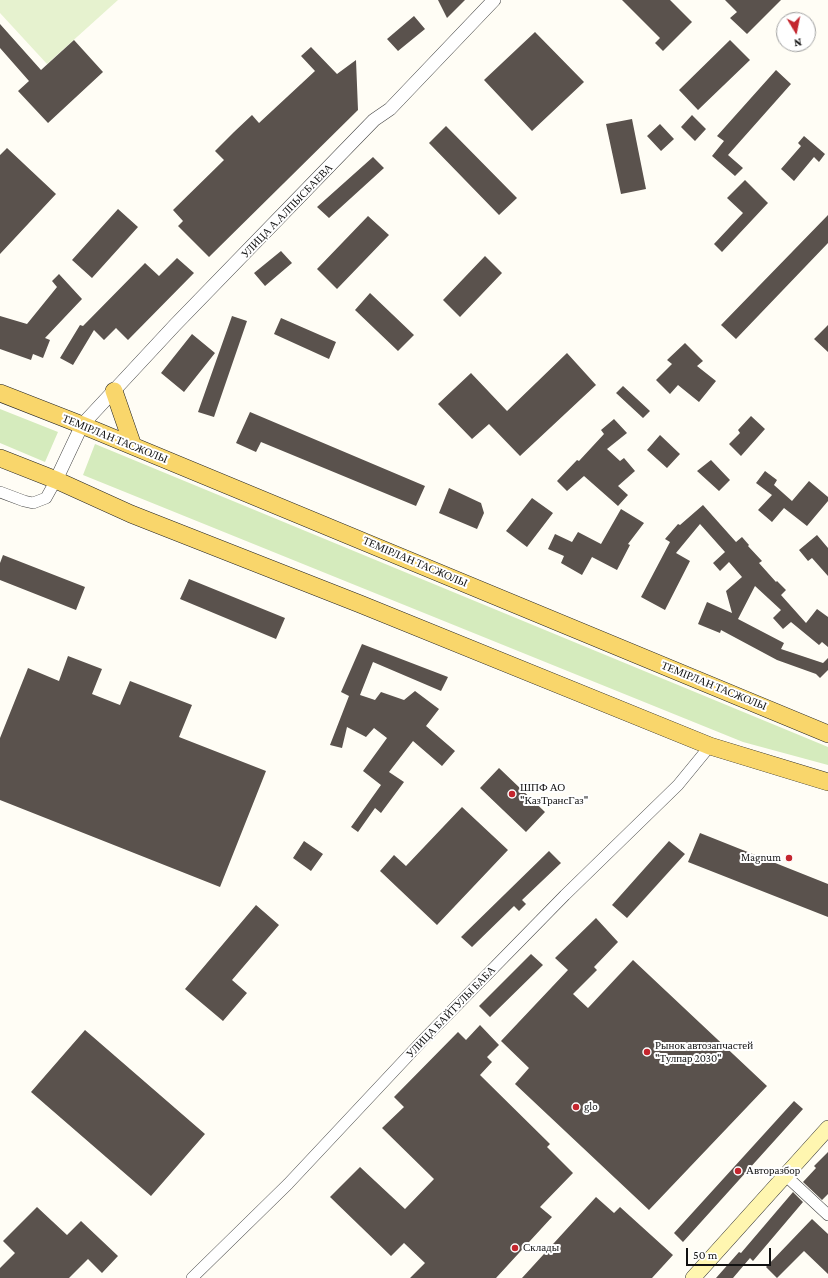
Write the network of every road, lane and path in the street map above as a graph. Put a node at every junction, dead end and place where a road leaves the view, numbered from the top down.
1 (494, 0) edge
2 (114, 391) junction
3 (0, 393) edge
4 (82, 425) junction
5 (133, 446) junction
6 (0, 458) edge
7 (56, 480) junction
8 (0, 492) edge
9 (828, 734) edge
10 (710, 746) junction
11 (828, 782) edge
12 (828, 1128) edge
13 (785, 1175) junction
14 (828, 1215) edge
15 (192, 1278) edge
16 (693, 1278) edge

1 - 2 street, УЛИЦА А.АЛПЫСБАЕВА
2 - 4 street, УЛИЦА А.АЛПЫСБАЕВА
2 - 5 main road
3 - 4 main road, ТЕМІРЛАН ТАСЖОЛЫ
4 - 5 main road, ТЕМІРЛАН ТАСЖОЛЫ
4 - 7 street, УЛИЦА А.АЛПЫСБАЕВА
5 - 9 main road, ТЕМІРЛАН ТАСЖОЛЫ
6 - 7 main road
7 - 8 street
7 - 10 main road
10 - 11 main road
10 - 15 street, УЛИЦА БАЙТУЛЫ БАБА
12 - 13 main road
13 - 14 street
13 - 16 main road

